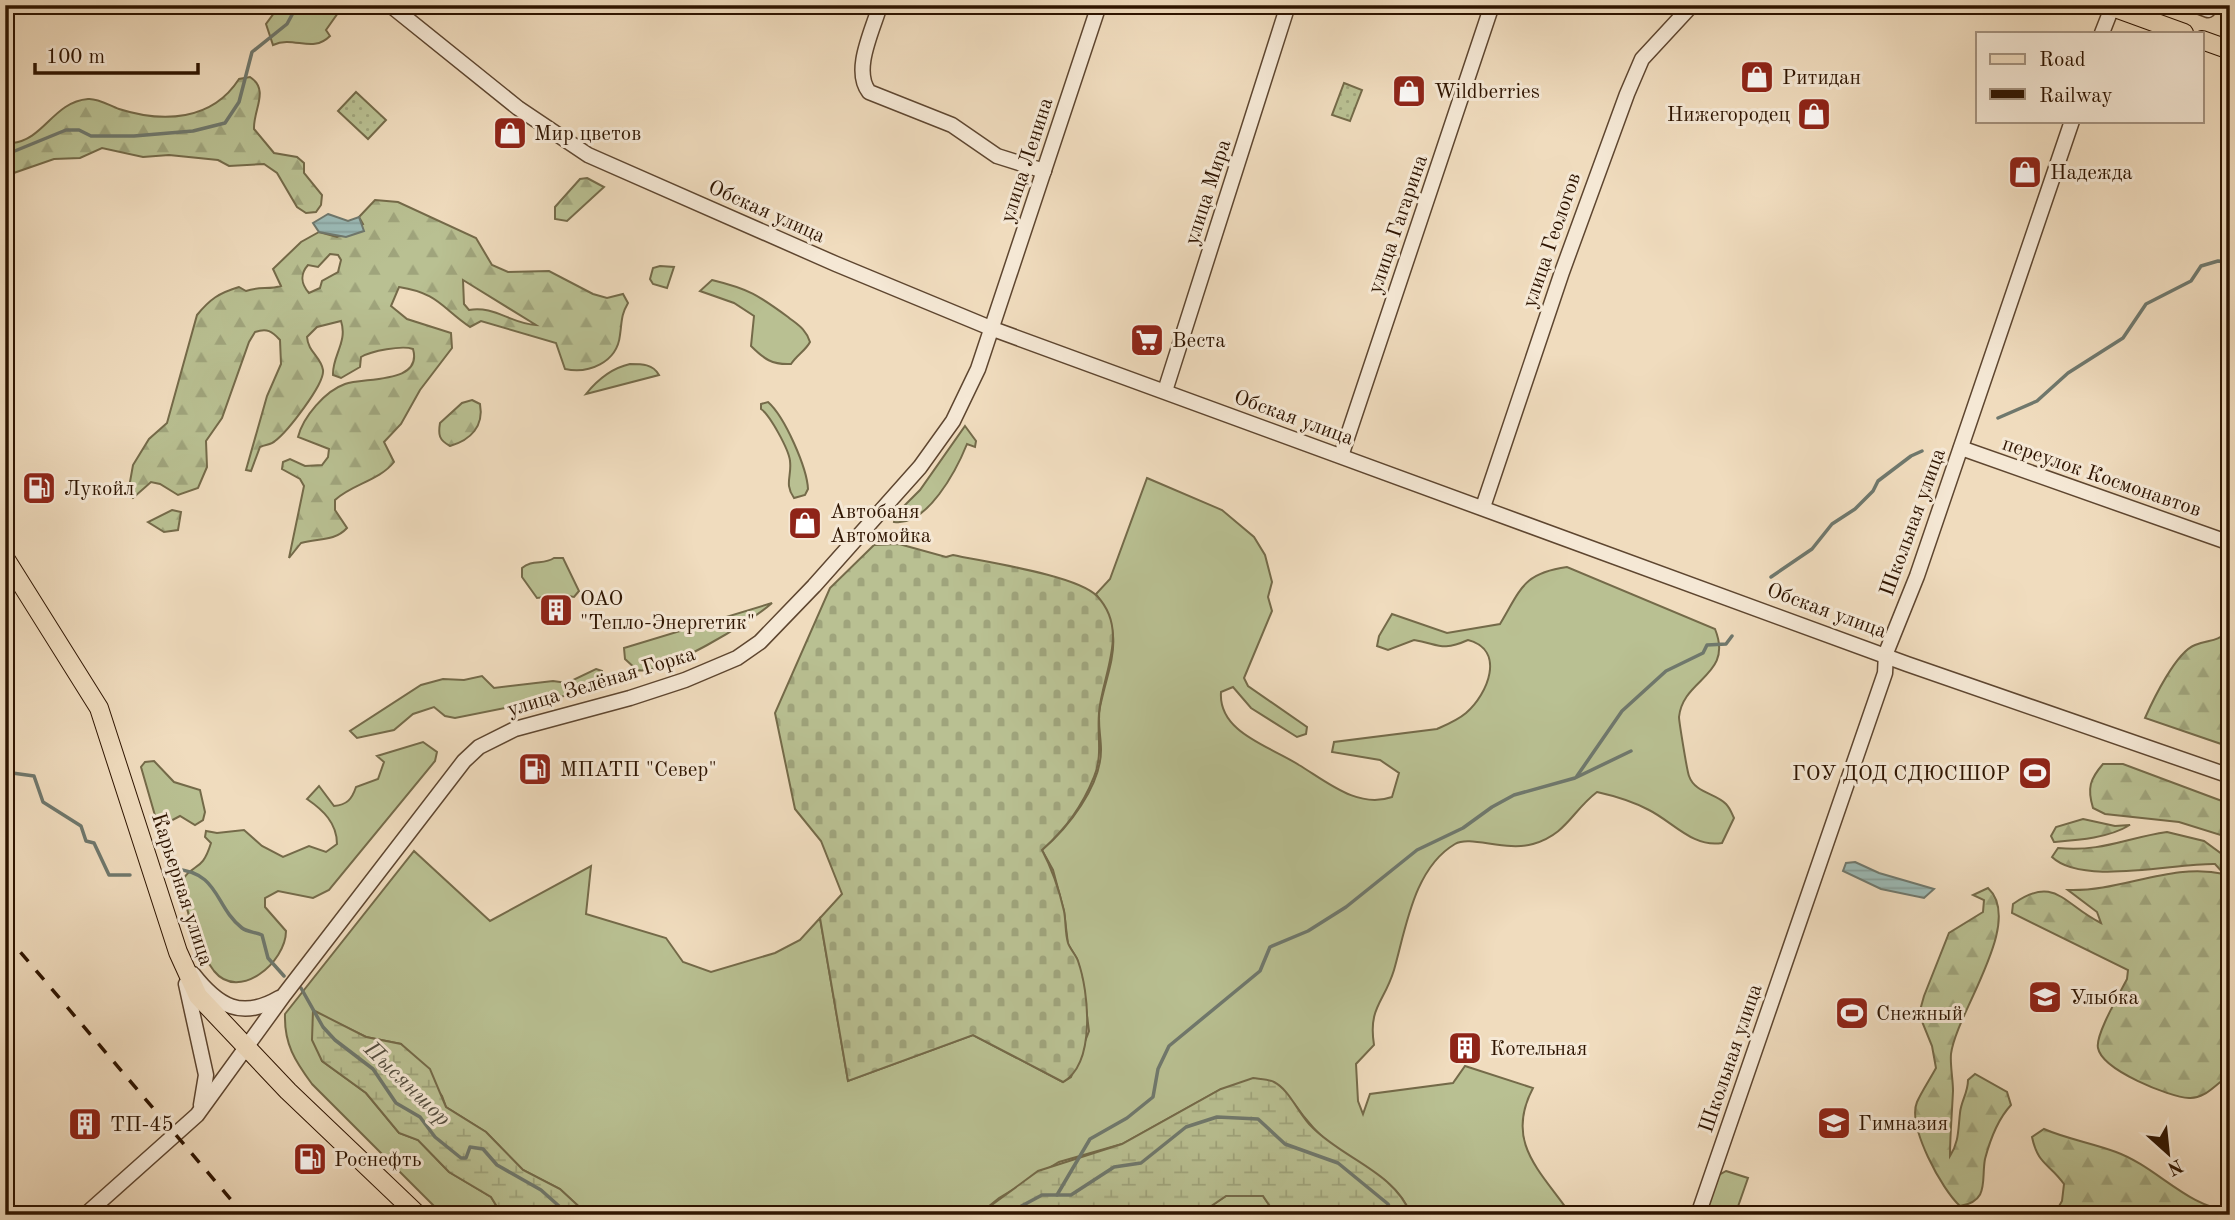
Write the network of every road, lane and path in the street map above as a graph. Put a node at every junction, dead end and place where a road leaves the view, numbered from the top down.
1 (390, 5) edge
2 (880, 5) edge
3 (1099, 5) edge
4 (1289, 5) edge
5 (1492, 5) edge
6 (1692, 5) edge
7 (2194, 5) edge
8 (2210, 5) edge
9 (2111, 6) edge
10 (2102, 32) edge
11 (2181, 32) edge
12 (2204, 41) edge
13 (2230, 50) edge
14 (2072, 122) edge
15 (1044, 171) junction
16 (993, 329) junction
17 (1165, 391) junction
18 (1961, 448) junction
19 (1341, 456) junction
20 (1483, 507) junction
21 (2230, 544) edge
22 (5, 558) edge
23 (1886, 653) junction
24 (2230, 776) edge
25 (178, 952) junction
26 (284, 995) junction
27 (245, 1047) junction
28 (197, 1115) junction
29 (85, 1215) edge
30 (418, 1215) edge
31 (1698, 1215) edge

1 - 16 street, Обская улица
2 - 15 street
3 - 15 street, улица Ленина
4 - 17 street, улица Мира
5 - 19 street, улица Гагарина
6 - 20 street, улица Геологов
7 - 8 street
9 - 10 street
9 - 11 main road
12 - 13 main road
14 - 18 street, Школьная улица
15 - 16 street, улица Ленина
16 - 17 street, Обская улица
16 - 26 street, улица Зелёная Горка
17 - 19 street, Обская улица
18 - 21 street, переулок Космонавтов
18 - 23 street, Школьная улица
19 - 20 street, Обская улица
20 - 23 street, Обская улица
22 - 25 main road, Карьерная улица
23 - 24 street, Обская улица
23 - 31 street, Школьная улица
25 - 26 street
25 - 27 main road, Карьерная улица
25 - 28 street
26 - 27 street, улица Зелёная Горка
27 - 28 street, улица Зелёная Горка
27 - 30 main road, Карьерная улица
28 - 29 street, улица Зелёная Горка

